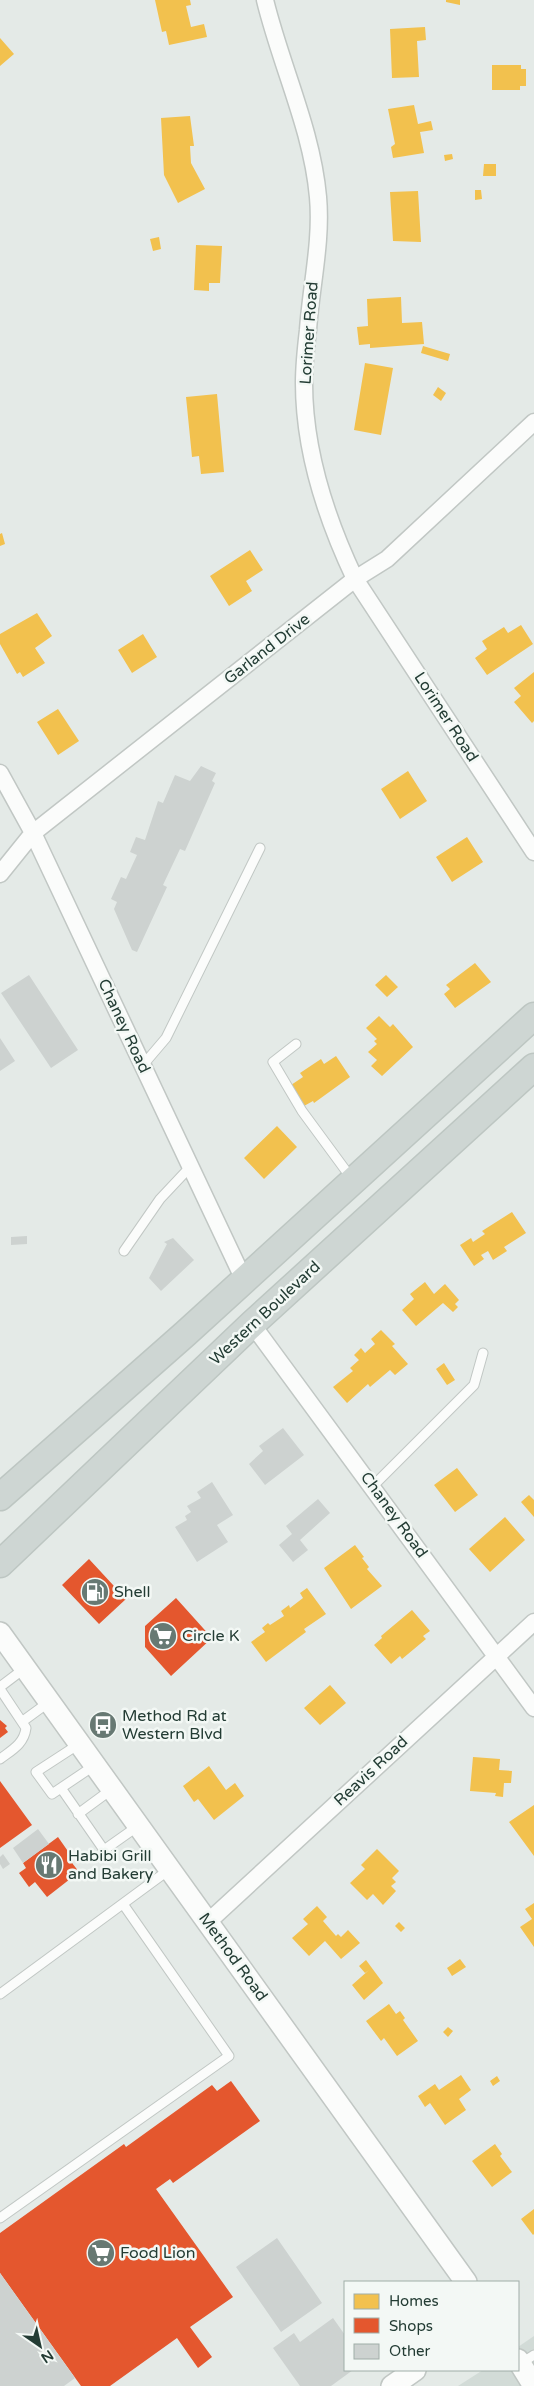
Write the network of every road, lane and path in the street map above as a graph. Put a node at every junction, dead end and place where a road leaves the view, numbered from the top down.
1 (266, 0) edge
2 (534, 422) edge
3 (355, 579) junction
4 (0, 773) edge
5 (33, 833) junction
6 (260, 848) dead end
7 (534, 852) edge
8 (0, 874) edge
9 (534, 1016) edge
10 (296, 1044) dead end
11 (143, 1065) junction
12 (534, 1067) edge
13 (191, 1166) junction
14 (354, 1181) junction
15 (124, 1251) dead end
16 (244, 1280) junction
17 (252, 1324) junction
18 (483, 1353) dead end
19 (373, 1486) junction
20 (0, 1497) edge
21 (0, 1564) edge
22 (534, 1622) edge
23 (0, 1633) edge
24 (496, 1655) junction
25 (25, 1668) junction
26 (0, 1688) edge
27 (49, 1701) junction
28 (534, 1708) edge
29 (23, 1721) junction
30 (80, 1744) junction
31 (0, 1759) edge
32 (95, 1765) junction
33 (62, 1788) junction
34 (112, 1789) junction
35 (78, 1814) junction
36 (139, 1826) junction
37 (170, 1869) junction
38 (123, 1904) junction
39 (208, 1922) junction
40 (0, 1994) edge
41 (0, 2218) edge
42 (465, 2281) edge
43 (524, 2360) edge
44 (414, 2371) edge
45 (392, 2386) edge
46 (534, 2386) edge

1 - 3 street, Lorimer Road
2 - 3 street, Garland Drive
3 - 5 street, Garland Drive
3 - 7 street, Lorimer Road
4 - 5 street, Chaney Road
5 - 8 street, Garland Drive
5 - 11 street, Chaney Road
6 - 11 lane
9 - 14 main road
10 - 14 lane
11 - 13 street, Chaney Road
12 - 17 main road, Western Boulevard
13 - 15 lane
13 - 16 street, Chaney Road
14 - 16 main road
16 - 20 main road
17 - 19 street, Chaney Road
17 - 21 main road, Western Boulevard
18 - 19 lane
19 - 24 street, Chaney Road
22 - 24 street, Reavis Road
23 - 25 street, Method Road
24 - 28 street, Chaney Road
24 - 39 street, Reavis Road
25 - 26 lane
25 - 27 street, Method Road
26 - 29 lane
27 - 29 lane
27 - 30 street, Method Road
29 - 31 lane
30 - 32 street, Method Road
30 - 33 lane
32 - 33 lane
32 - 34 street, Method Road
33 - 35 lane
34 - 35 lane
34 - 36 street, Method Road
35 - 36 lane
36 - 37 street, Method Road
37 - 38 lane
37 - 39 street, Method Road
38 - 40 lane
38 - 41 lane
39 - 42 street, Method Road
43 - 46 street
44 - 45 street

